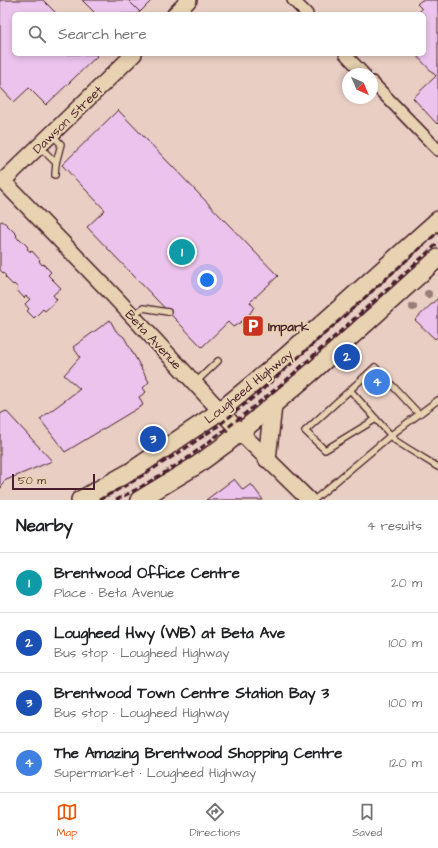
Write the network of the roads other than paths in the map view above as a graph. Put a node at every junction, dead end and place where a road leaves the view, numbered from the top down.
1 (190, 0) edge
2 (293, 0) edge
3 (177, 12) edge
4 (305, 12) edge
5 (132, 56) edge
6 (347, 56) edge
7 (358, 68) edge
8 (378, 88) edge
9 (51, 134) junction
10 (39, 146) junction
11 (438, 150) edge
12 (56, 163) junction
13 (55, 175) dead end
14 (1, 180) edge
15 (438, 220) edge
16 (438, 258) edge
17 (168, 312) dead end
18 (131, 315) junction
19 (218, 361) dead end
20 (195, 384) junction
21 (350, 390) junction
22 (438, 400) edge
23 (273, 406) junction
24 (220, 411) junction
25 (419, 414) junction
26 (376, 418) junction
27 (240, 432) junction
28 (391, 435) junction
29 (267, 459) junction
30 (438, 467) edge
31 (80, 500) edge
32 (139, 500) edge
33 (309, 500) edge
34 (314, 500) edge

1 - 3 street
2 - 4 street
5 - 9 street, Dawson Street
6 - 7 street
8 - 11 street
9 - 10 street, Dawson Street
9 - 12 lane
10 - 12 lane
10 - 14 street, Dawson Street
12 - 13 lane
14 - 18 street, Beta Avenue
15 - 24 main road, Lougheed Highway
16 - 23 main road
17 - 18 lane
18 - 20 street, Beta Avenue
19 - 20 lane
20 - 24 street, Beta Avenue
21 - 25 lane
21 - 26 lane
21 - 26 lane
22 - 25 lane
23 - 27 main road
23 - 29 main road
24 - 27 street, Beta Avenue
24 - 31 main road, Lougheed Highway
25 - 28 lane
26 - 28 lane
27 - 29 street, Beta Avenue
27 - 32 main road
28 - 30 lane
28 - 34 lane
29 - 33 street, Beta Avenue

